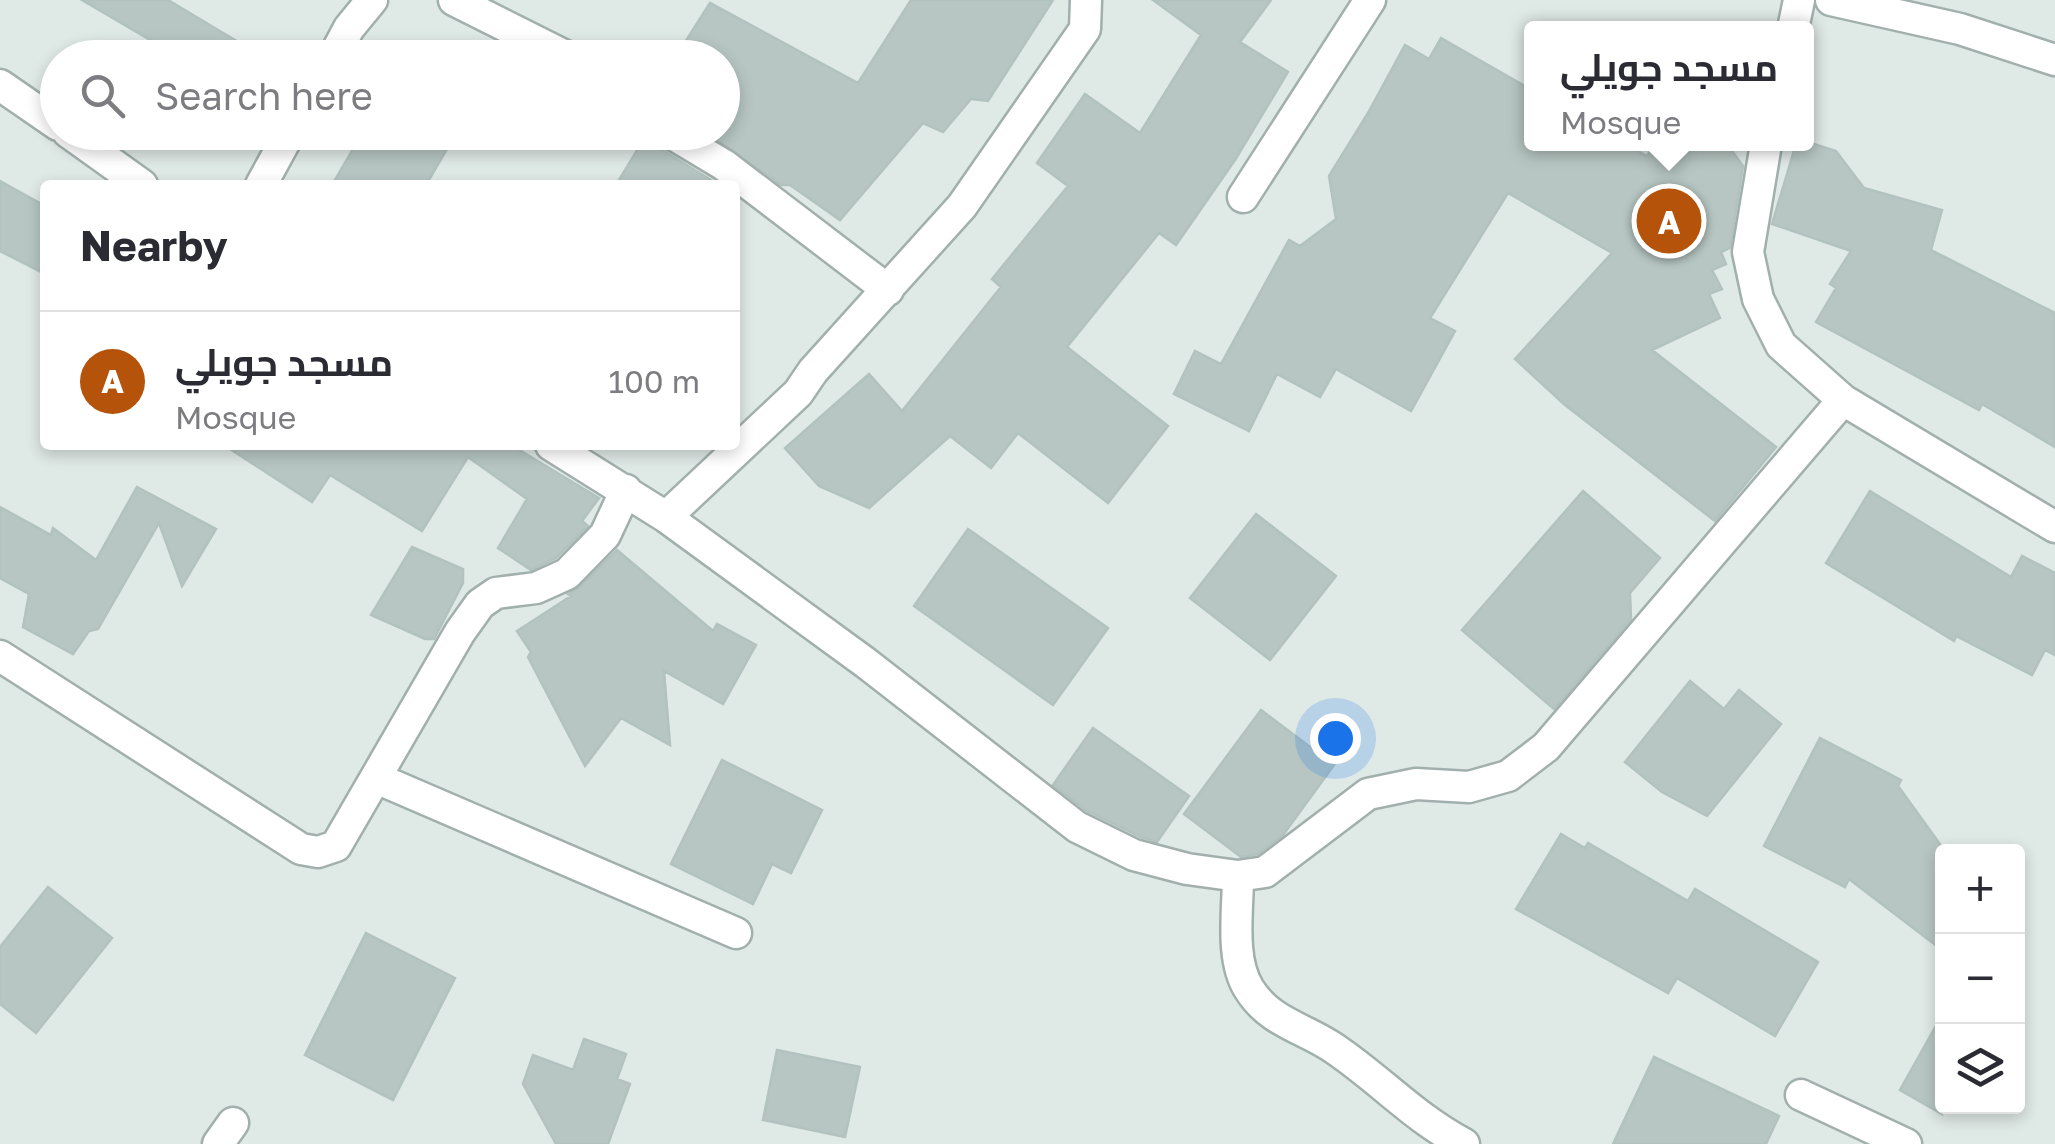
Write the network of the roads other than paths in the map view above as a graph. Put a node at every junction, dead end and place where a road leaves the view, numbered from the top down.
1 (372, 0) edge
2 (454, 0) edge
3 (1086, 0) edge
4 (1370, 0) edge
5 (1830, 0) edge
6 (342, 40) edge
7 (533, 40) edge
8 (2055, 60) edge
9 (0, 84) edge
10 (40, 112) edge
11 (93, 150) edge
12 (280, 150) edge
13 (699, 150) edge
14 (1765, 151) edge
15 (135, 180) edge
16 (264, 180) edge
17 (1243, 197) dead end
18 (888, 290) junction
19 (1843, 400) junction
20 (740, 447) edge
21 (559, 450) edge
22 (737, 450) edge
23 (626, 490) junction
24 (666, 516) junction
25 (2055, 527) edge
26 (0, 656) edge
27 (376, 778) junction
28 (1238, 876) junction
29 (736, 933) dead end
30 (1802, 1095) dead end
31 (1464, 1144) edge
32 (1906, 1144) edge

1 - 6 street
2 - 7 street
3 - 18 street
4 - 17 street
5 - 8 street
9 - 10 street
11 - 15 street
12 - 16 street
13 - 18 street
14 - 19 street
18 - 20 street
19 - 25 street
19 - 28 street
21 - 23 street
22 - 24 street
23 - 24 street
23 - 27 street
24 - 28 street
26 - 27 street
27 - 29 street
28 - 31 street
30 - 32 street

